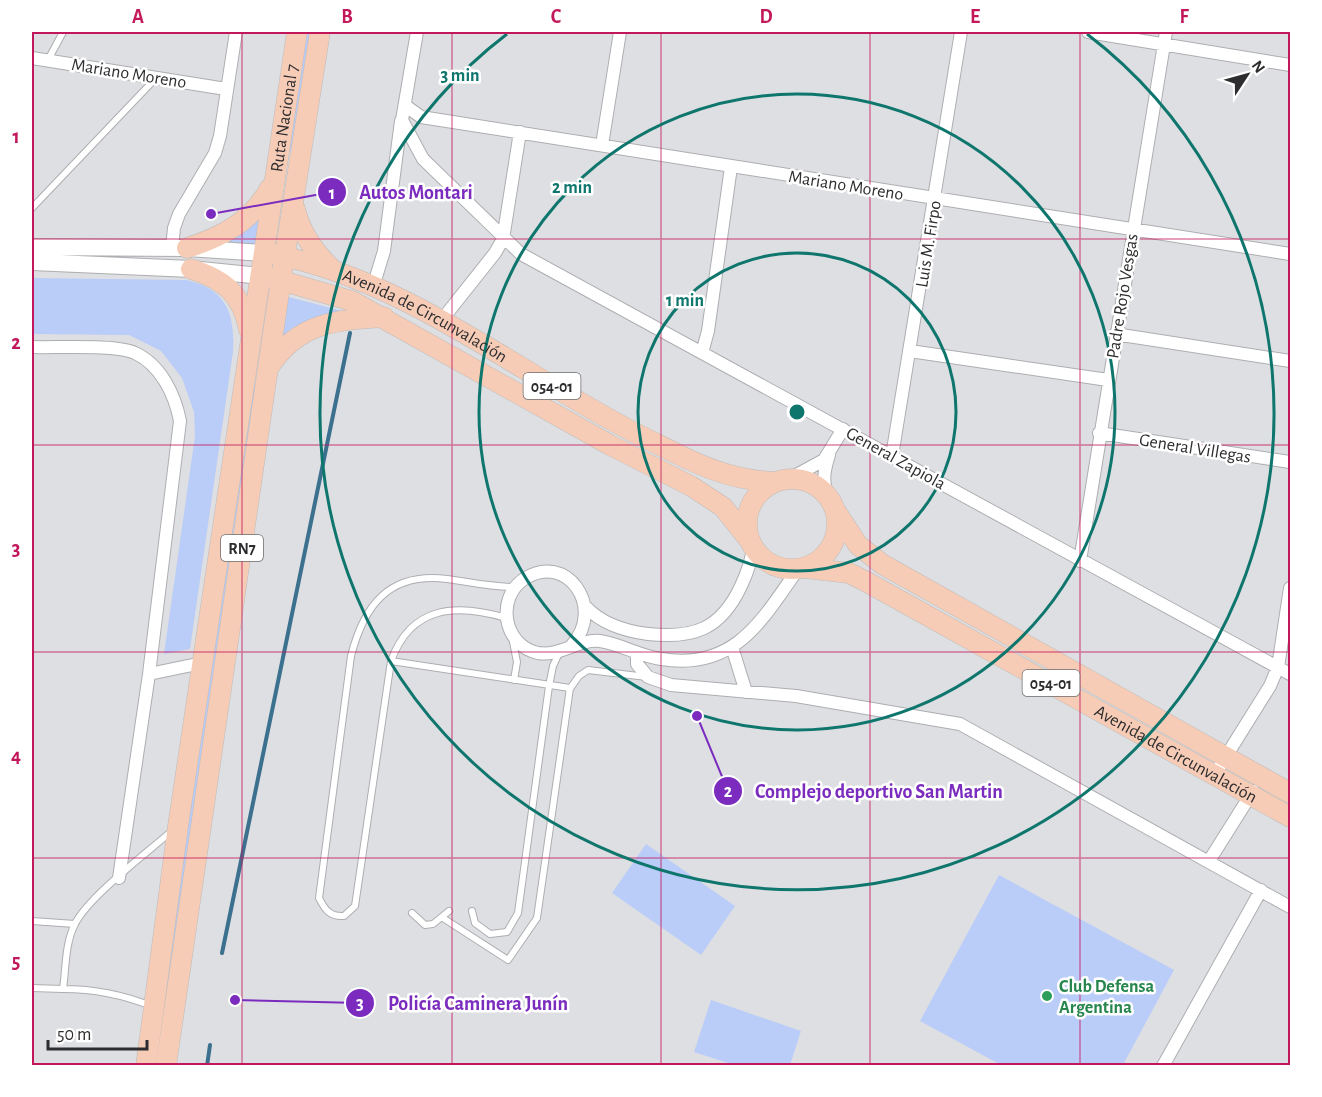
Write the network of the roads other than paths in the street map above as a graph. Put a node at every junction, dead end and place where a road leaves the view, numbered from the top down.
1 (63, 32) edge
2 (236, 32) edge
3 (297, 32) edge
4 (320, 32) edge
5 (417, 32) edge
6 (620, 32) edge
7 (961, 32) edge
8 (1088, 32) edge
9 (1165, 38) edge
10 (32, 58) edge
11 (48, 60) junction
12 (1290, 65) edge
13 (156, 78) junction
14 (226, 89) junction
15 (405, 106) junction
16 (402, 120) junction
17 (520, 132) junction
18 (602, 145) junction
19 (731, 166) junction
20 (275, 177) junction
21 (935, 198) junction
22 (294, 203) junction
23 (32, 208) edge
24 (1133, 229) junction
25 (503, 239) junction
26 (32, 247) edge
27 (180, 248) junction
28 (264, 253) junction
29 (1290, 254) edge
30 (286, 257) junction
31 (32, 262) edge
32 (191, 269) junction
33 (335, 272) junction
34 (261, 276) junction
35 (281, 279) junction
36 (373, 286) junction
37 (384, 318) junction
38 (441, 321) junction
39 (1115, 334) junction
40 (250, 335) junction
41 (32, 347) edge
42 (910, 351) junction
43 (702, 353) junction
44 (1290, 361) edge
45 (268, 369) junction
46 (1108, 380) junction
47 (843, 429) junction
48 (1099, 433) junction
49 (830, 451) junction
50 (892, 456) junction
51 (1290, 462) edge
52 (782, 480) junction
53 (832, 503) junction
54 (752, 544) junction
55 (1080, 561) junction
56 (801, 568) junction
57 (515, 586) junction
58 (1290, 588) edge
59 (586, 607) junction
60 (508, 624) junction
61 (732, 647) junction
62 (566, 648) junction
63 (637, 653) junction
64 (391, 661) junction
65 (202, 663) junction
66 (1278, 667) junction
67 (149, 674) junction
68 (1290, 674) edge
69 (648, 677) junction
70 (514, 680) junction
71 (549, 686) junction
72 (569, 690) junction
73 (746, 692) junction
74 (1226, 756) junction
75 (1215, 774) junction
76 (1261, 777) junction
77 (1290, 793) edge
78 (1251, 795) junction
79 (1290, 817) edge
80 (178, 826) junction
81 (1209, 861) junction
82 (119, 878) junction
83 (1261, 890) junction
84 (1290, 907) edge
85 (449, 911) dead end
86 (472, 911) dead end
87 (412, 913) dead end
88 (443, 918) junction
89 (32, 921) edge
90 (75, 924) junction
91 (32, 987) edge
92 (63, 989) junction
93 (154, 1007) junction
94 (146, 1065) edge
95 (166, 1065) edge
96 (1163, 1065) edge

1 - 11 lane
2 - 14 street
3 - 20 highway, Ruta Nacional 7 / RN7
4 - 22 highway, RN7
5 - 15 street
6 - 18 street
7 - 21 street, Luis M. Firpo
8 - 9 street
9 - 12 street
9 - 24 street, Padre Rojo Vesgas
10 - 11 street, Mariano Moreno
11 - 13 street, Mariano Moreno
13 - 14 street, Mariano Moreno
13 - 23 lane
14 - 27 street
15 - 16 street
15 - 17 street, Mariano Moreno
16 - 25 street, General Zapiola
16 - 36 street
17 - 18 street, Mariano Moreno
17 - 25 street
18 - 19 street, Mariano Moreno
19 - 21 street, Mariano Moreno
19 - 43 street
20 - 27 highway
20 - 28 highway, Ruta Nacional 7 / RN7
21 - 24 street, Mariano Moreno
21 - 42 street, Luis M. Firpo
22 - 30 highway, RN7
22 - 33 highway
24 - 29 street, Mariano Moreno
24 - 39 street, Padre Rojo Vesgas
25 - 38 street
25 - 43 street, General Zapiola
26 - 27 main road, 054-01
27 - 28 main road, 054-01
28 - 30 highway, Avenida de Circunvalación / 054-01
28 - 34 highway, Ruta Nacional 7 / RN7
30 - 33 highway, Avenida de Circunvalación / 054-01
30 - 35 highway, RN7
31 - 32 main road, 054-01
32 - 34 main road, 054-01
32 - 40 highway
33 - 36 highway, Avenida de Circunvalación / 054-01
34 - 35 highway, Avenida de Circunvalación / 054-01
34 - 40 highway, RN7
35 - 37 highway, Avenida de Circunvalación / 054-01
35 - 45 highway, RN7
36 - 38 highway, Avenida de Circunvalación / 054-01
37 - 45 highway
37 - 54 highway, Avenida de Circunvalación / 054-01
38 - 52 highway, Avenida de Circunvalación / 054-01
39 - 44 street
39 - 46 street, Padre Rojo Vesgas
40 - 65 highway, RN7
41 - 67 street
42 - 46 street
42 - 50 street, Luis M. Firpo
43 - 47 street, General Zapiola
45 - 95 highway, RN7
46 - 48 street, Padre Rojo Vesgas
47 - 49 street
47 - 50 street, General Zapiola
48 - 51 street, General Villegas
48 - 55 street, Padre Rojo Vesgas
49 - 52 street
49 - 53 street
50 - 55 street, General Zapiola
52 - 53 highway, Avenida de Circunvalación / 054-01
52 - 54 highway
53 - 56 highway
53 - 74 highway, Avenida de Circunvalación / 054-01
54 - 56 highway, Avenida de Circunvalación / 054-01
54 - 59 street
55 - 66 street, General Zapiola
56 - 61 street
56 - 75 highway, Avenida de Circunvalación / 054-01
57 - 59 street
57 - 60 street
57 - 64 lane
58 - 66 street
59 - 62 street
60 - 62 street
60 - 64 lane
60 - 70 lane
61 - 63 street
61 - 73 street
62 - 63 street
62 - 71 lane
63 - 69 street
64 - 70 lane
65 - 67 street
65 - 80 highway, RN7
66 - 68 street, General Zapiola
66 - 74 street
67 - 82 street
69 - 72 lane
69 - 73 street
70 - 71 lane
71 - 72 lane
71 - 86 lane
72 - 88 lane
73 - 81 street
74 - 75 street
74 - 76 highway, Avenida de Circunvalación / 054-01
75 - 78 highway, Avenida de Circunvalación / 054-01
76 - 77 highway, Avenida de Circunvalación / 054-01
76 - 78 street
78 - 79 highway, Avenida de Circunvalación / 054-01
78 - 81 street
80 - 82 lane
80 - 93 highway, RN7
81 - 83 street
82 - 90 lane
83 - 84 street
83 - 96 street
85 - 88 lane
87 - 88 lane
89 - 90 lane
90 - 92 lane
91 - 92 lane
92 - 93 lane
93 - 94 highway, RN7

